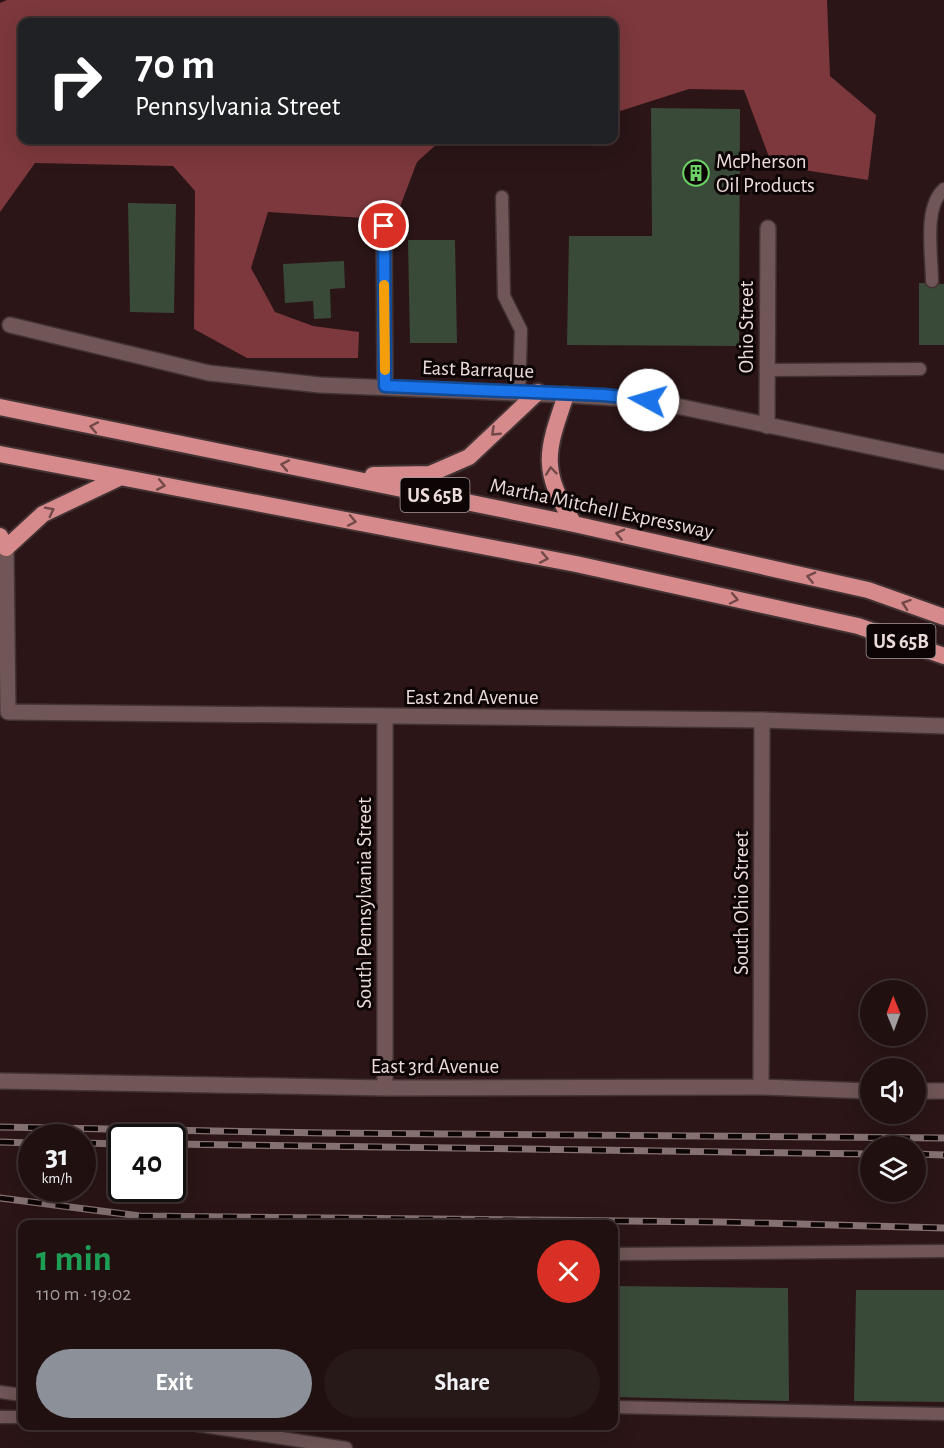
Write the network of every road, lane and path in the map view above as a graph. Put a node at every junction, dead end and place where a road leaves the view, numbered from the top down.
1 (944, 189) edge
2 (502, 197) dead end
3 (384, 226) dead end
4 (768, 228) dead end
5 (932, 280) dead end
6 (10, 325) dead end
7 (920, 369) dead end
8 (767, 370) junction
9 (385, 386) junction
10 (519, 392) junction
11 (538, 392) junction
12 (566, 394) junction
13 (0, 407) edge
14 (767, 426) junction
15 (0, 454) edge
16 (944, 462) edge
17 (326, 473) junction
18 (121, 477) junction
19 (574, 524) junction
20 (3, 542) edge
21 (944, 617) edge
22 (3, 619) edge
23 (944, 656) edge
24 (4, 712) edge
25 (385, 717) junction
26 (762, 720) junction
27 (944, 726) edge
28 (0, 1081) edge
29 (761, 1087) junction
30 (385, 1088) junction
31 (860, 1091) edge
32 (926, 1091) edge
33 (944, 1091) edge
34 (944, 1251) edge
35 (618, 1254) edge
36 (0, 1392) edge
37 (18, 1394) edge
38 (618, 1407) edge
39 (944, 1414) edge
40 (0, 1417) edge
41 (18, 1417) edge
42 (231, 1430) edge
43 (275, 1430) edge
44 (285, 1438) junction
45 (346, 1448) edge

1 - 5 lane
2 - 10 lane
3 - 9 street
4 - 8 street, Ohio Street
6 - 9 street, East Barraque
7 - 8 lane
8 - 14 street, Ohio Street
9 - 10 street, East Barraque
10 - 11 street, East Barraque
11 - 12 street, East Barraque
11 -> 17 highway
12 - 14 street, East Barraque
19 -> 12 highway
17 -> 13 highway, Martha Mitchell Expressway / US 65B
14 - 16 street, East Barraque
15 - 18 highway, US 65B
17 - 19 highway, Martha Mitchell Expressway / US 65B
20 -> 18 highway
18 -> 23 highway, US 65B
21 -> 19 highway, Martha Mitchell Expressway / US 65B
20 - 22 street
22 - 24 street
24 - 25 street, East 2nd Avenue
25 - 26 street, East 2nd Avenue
25 - 30 street, South Pennsylvania Street
26 - 27 street, East 2nd Avenue
26 - 29 street, South Ohio Street
28 - 30 street, East 3rd Avenue
29 - 30 street, East 3rd Avenue
29 - 31 street, East 3rd Avenue
32 - 33 street
34 - 35 lane
36 - 37 lane
38 - 39 lane
40 - 41 lane
42 - 44 lane
43 - 44 lane
44 - 45 lane

